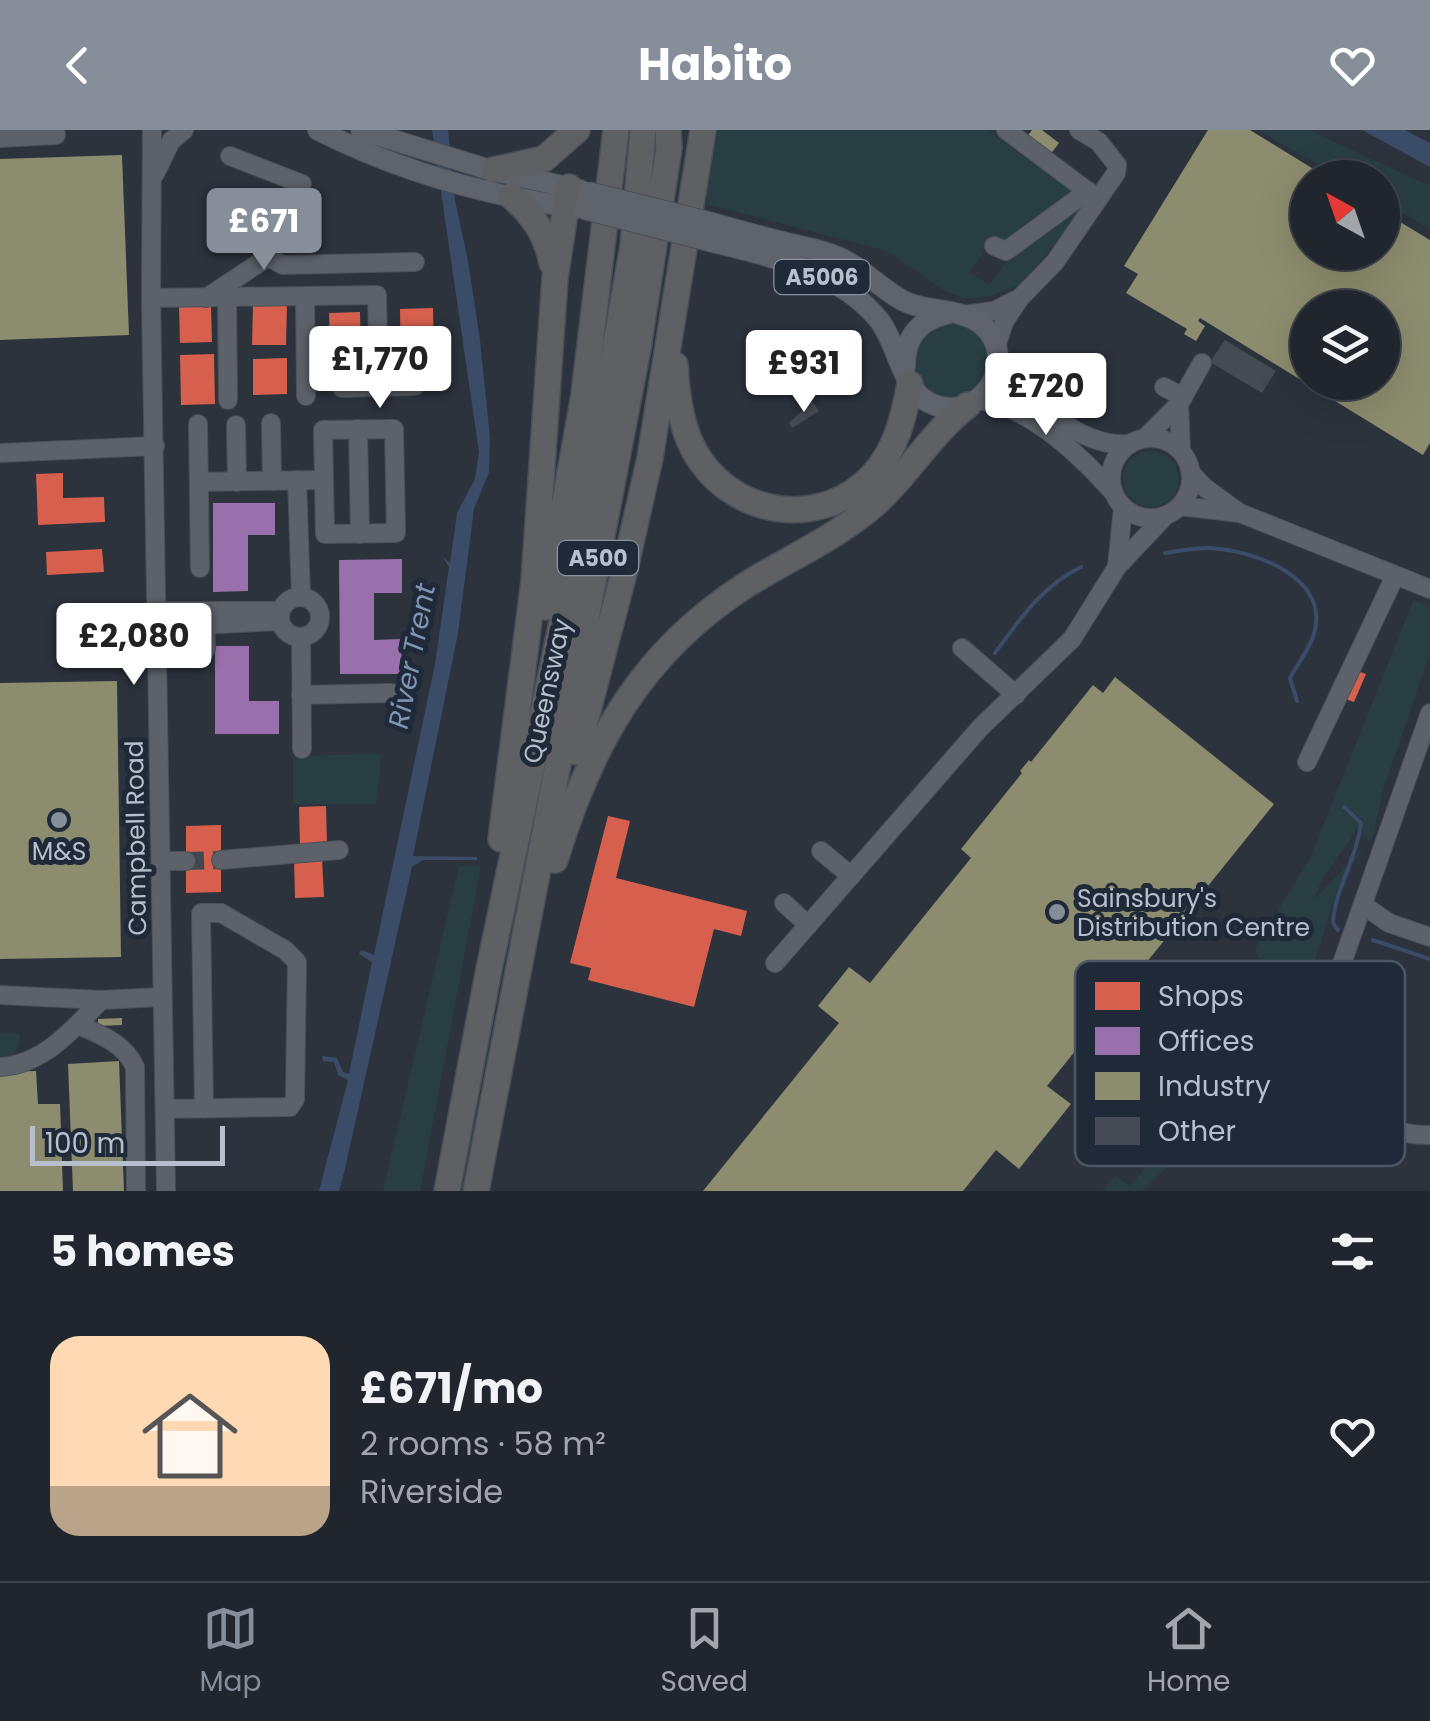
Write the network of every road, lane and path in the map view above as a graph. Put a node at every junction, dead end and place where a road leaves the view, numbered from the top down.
1 (152, 130) edge
2 (184, 130) edge
3 (318, 130) edge
4 (361, 130) edge
5 (577, 130) edge
6 (616, 130) edge
7 (643, 130) edge
8 (668, 130) edge
9 (702, 130) edge
10 (1006, 130) edge
11 (1060, 130) edge
12 (1078, 130) edge
13 (56, 135) dead end
14 (1097, 136) edge
15 (0, 138) edge
16 (230, 156) dead end
17 (495, 181) junction
18 (152, 184) junction
19 (302, 184) dead end
20 (1099, 191) junction
21 (577, 199) junction
22 (703, 230) junction
23 (994, 246) dead end
24 (415, 262) dead end
25 (554, 278) junction
26 (305, 296) junction
27 (226, 297) junction
28 (151, 298) junction
29 (206, 298) junction
30 (1020, 298) junction
31 (955, 314) junction
32 (672, 330) junction
33 (997, 353) junction
34 (1202, 364) dead end
35 (908, 376) junction
36 (416, 386) dead end
37 (1164, 386) dead end
38 (379, 387) junction
39 (342, 388) dead end
40 (306, 396) dead end
41 (228, 400) dead end
42 (1181, 400) junction
43 (973, 402) junction
44 (270, 423) dead end
45 (198, 424) dead end
46 (236, 425) dead end
47 (358, 429) junction
48 (1137, 441) junction
49 (156, 446) junction
50 (1182, 451) junction
51 (0, 453) edge
52 (1192, 473) junction
53 (297, 480) junction
54 (324, 480) junction
55 (272, 481) junction
56 (199, 482) junction
57 (237, 482) junction
58 (1118, 500) junction
59 (1173, 511) junction
60 (1240, 513) junction
61 (360, 534) junction
62 (1117, 567) junction
63 (200, 568) dead end
64 (1394, 576) junction
65 (1430, 589) edge
66 (301, 597) junction
67 (280, 616) junction
68 (156, 619) junction
69 (204, 624) junction
70 (301, 637) junction
71 (962, 648) dead end
72 (206, 649) dead end
73 (391, 693) dead end
74 (1016, 695) junction
75 (301, 696) junction
76 (1430, 713) edge
77 (302, 749) dead end
78 (1307, 762) dead end
79 (504, 818) junction
80 (338, 850) dead end
81 (821, 851) dead end
82 (221, 860) tunnel mouth
83 (163, 861) junction
84 (186, 861) tunnel mouth
85 (851, 876) junction
86 (784, 903) dead end
87 (1363, 905) junction
88 (808, 925) junction
89 (1430, 937) edge
90 (1343, 961) edge
91 (775, 964) dead end
92 (489, 969) junction
93 (517, 985) junction
94 (0, 995) edge
95 (162, 997) junction
96 (101, 1000) junction
97 (78, 1025) junction
98 (0, 1068) edge
99 (165, 1109) junction
100 (204, 1109) junction
101 (1405, 1132) edge
102 (1430, 1135) edge
103 (136, 1191) edge
104 (166, 1191) edge
105 (447, 1191) edge
106 (476, 1191) edge

1 - 18 street, Campbell Road
2 - 18 street, Campbell Road
3 - 17 main road, A5006
4 - 17 main road, A5006
5 - 17 highway
6 - 79 highway
7 - 92 highway, Queensway / A500
8 - 93 highway, Queensway / A500
9 - 32 highway
10 - 20 street
11 - 20 street
12 - 14 street
13 - 15 street
14 - 20 street
16 - 19 street
17 - 21 main road, A5006
17 - 21 main road, A5006
17 - 25 highway
18 - 28 street, Campbell Road
20 - 23 street
20 - 30 street
21 - 22 main road, A5006, bridge
21 - 25 highway
22 - 31 main road, A5006
22 - 35 main road, A5006
24 - 29 street
25 - 79 highway
26 - 27 street
26 - 38 street
26 - 40 street
27 - 29 street
27 - 41 street
28 - 29 street
28 - 49 street, Campbell Road
30 - 31 street
30 - 33 street
31 - 33 main road
31 - 35 main road
32 - 35 highway
32 - 93 highway
33 - 43 main road
33 - 48 street
34 - 42 street
35 - 43 main road
36 - 38 street
37 - 42 street
38 - 39 street
42 - 48 street
42 - 50 street
43 - 58 street
43 - 93 highway
44 - 55 street
45 - 56 street
46 - 57 street
47 - 54 street
47 - 61 street
47 - 61 street
48 - 50 street
48 - 58 street
49 - 51 street
49 - 68 street, Campbell Road
50 - 52 street
52 - 59 street
52 - 60 street
53 - 54 street
53 - 55 street
53 - 66 street
54 - 61 street
55 - 57 street
56 - 57 street
56 - 63 street
58 - 59 street
58 - 62 street
59 - 60 street
59 - 62 street
60 - 64 street
62 - 74 street
64 - 65 street
64 - 78 street
66 - 67 street
66 - 70 street
67 - 68 street
67 - 69 street
67 - 70 street
68 - 69 street
68 - 83 street, Campbell Road
69 - 72 street
70 - 75 street
71 - 74 street
73 - 75 street
74 - 85 street
75 - 77 street
76 - 87 street
79 - 92 highway
80 - 82 street
81 - 85 street
83 - 84 street
83 - 95 street, Campbell Road
85 - 88 street
86 - 88 street
87 - 89 street
87 - 90 street
88 - 91 street
92 - 105 highway, Queensway / A500
93 - 106 highway, Queensway / A500
94 - 96 street
95 - 96 street
95 - 99 street, Campbell Road
96 - 97 street
97 - 98 street
97 - 103 street
99 - 100 street
99 - 104 street, Campbell Road
100 - 100 street
101 - 102 street

